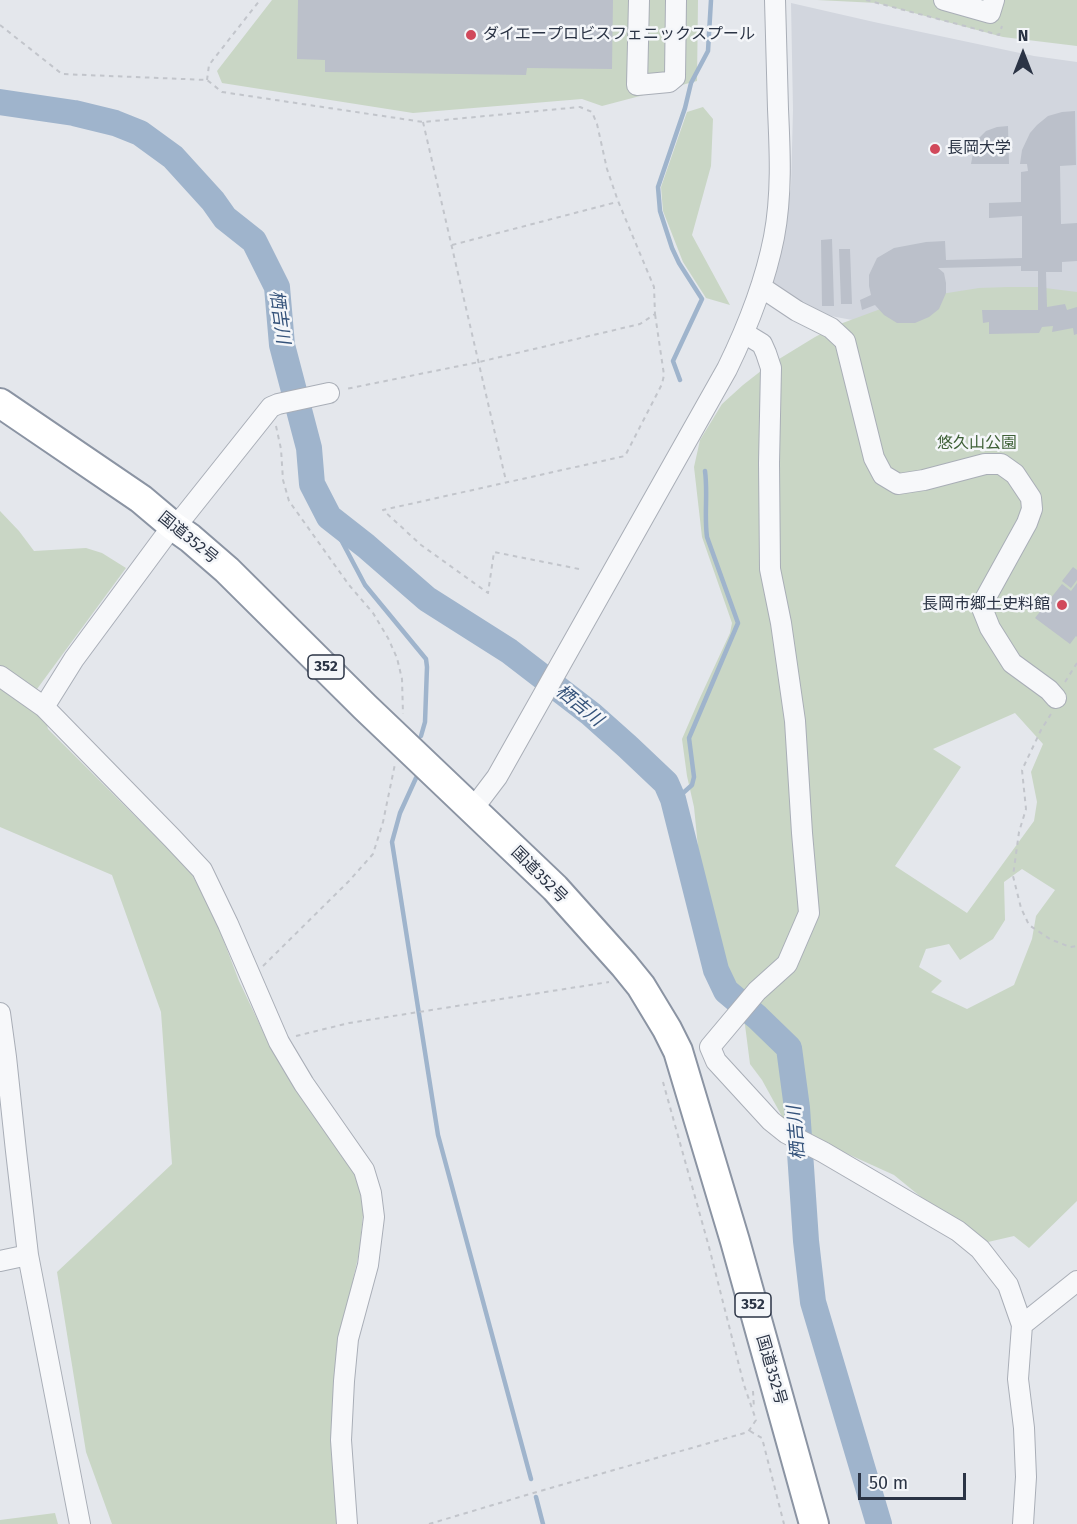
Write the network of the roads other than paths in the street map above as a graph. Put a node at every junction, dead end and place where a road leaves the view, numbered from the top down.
1 (639, 0) edge
2 (676, 0) edge
3 (775, 0) edge
4 (944, 0) edge
5 (994, 0) edge
6 (761, 287) junction
7 (744, 333) junction
8 (329, 393) road end
9 (0, 403) edge
10 (173, 526) junction
11 (0, 676) edge
12 (1056, 698) road end
13 (44, 707) junction
14 (472, 810) junction
15 (0, 1013) edge
16 (710, 1047) junction
17 (678, 1051) junction
18 (8, 1152) edge
19 (28, 1255) junction
20 (0, 1261) edge
21 (1077, 1281) edge
22 (1022, 1325) junction
23 (80, 1524) edge
24 (347, 1524) edge
25 (814, 1524) edge
26 (1023, 1524) edge

1 - 2 street
3 - 6 street
4 - 5 street
6 - 7 street
6 - 12 street
7 - 14 street
7 - 16 street
8 - 10 street
9 - 10 highway, 国道352号 / 352
10 - 13 street
10 - 14 highway, 国道352号 / 352
11 - 13 street
13 - 24 street
14 - 17 highway, 国道352号 / 352
15 - 18 street
16 - 17 street
16 - 22 street
17 - 25 highway, 国道352号 / 352
18 - 19 street
19 - 20 street
19 - 23 street
21 - 22 street
22 - 26 street

